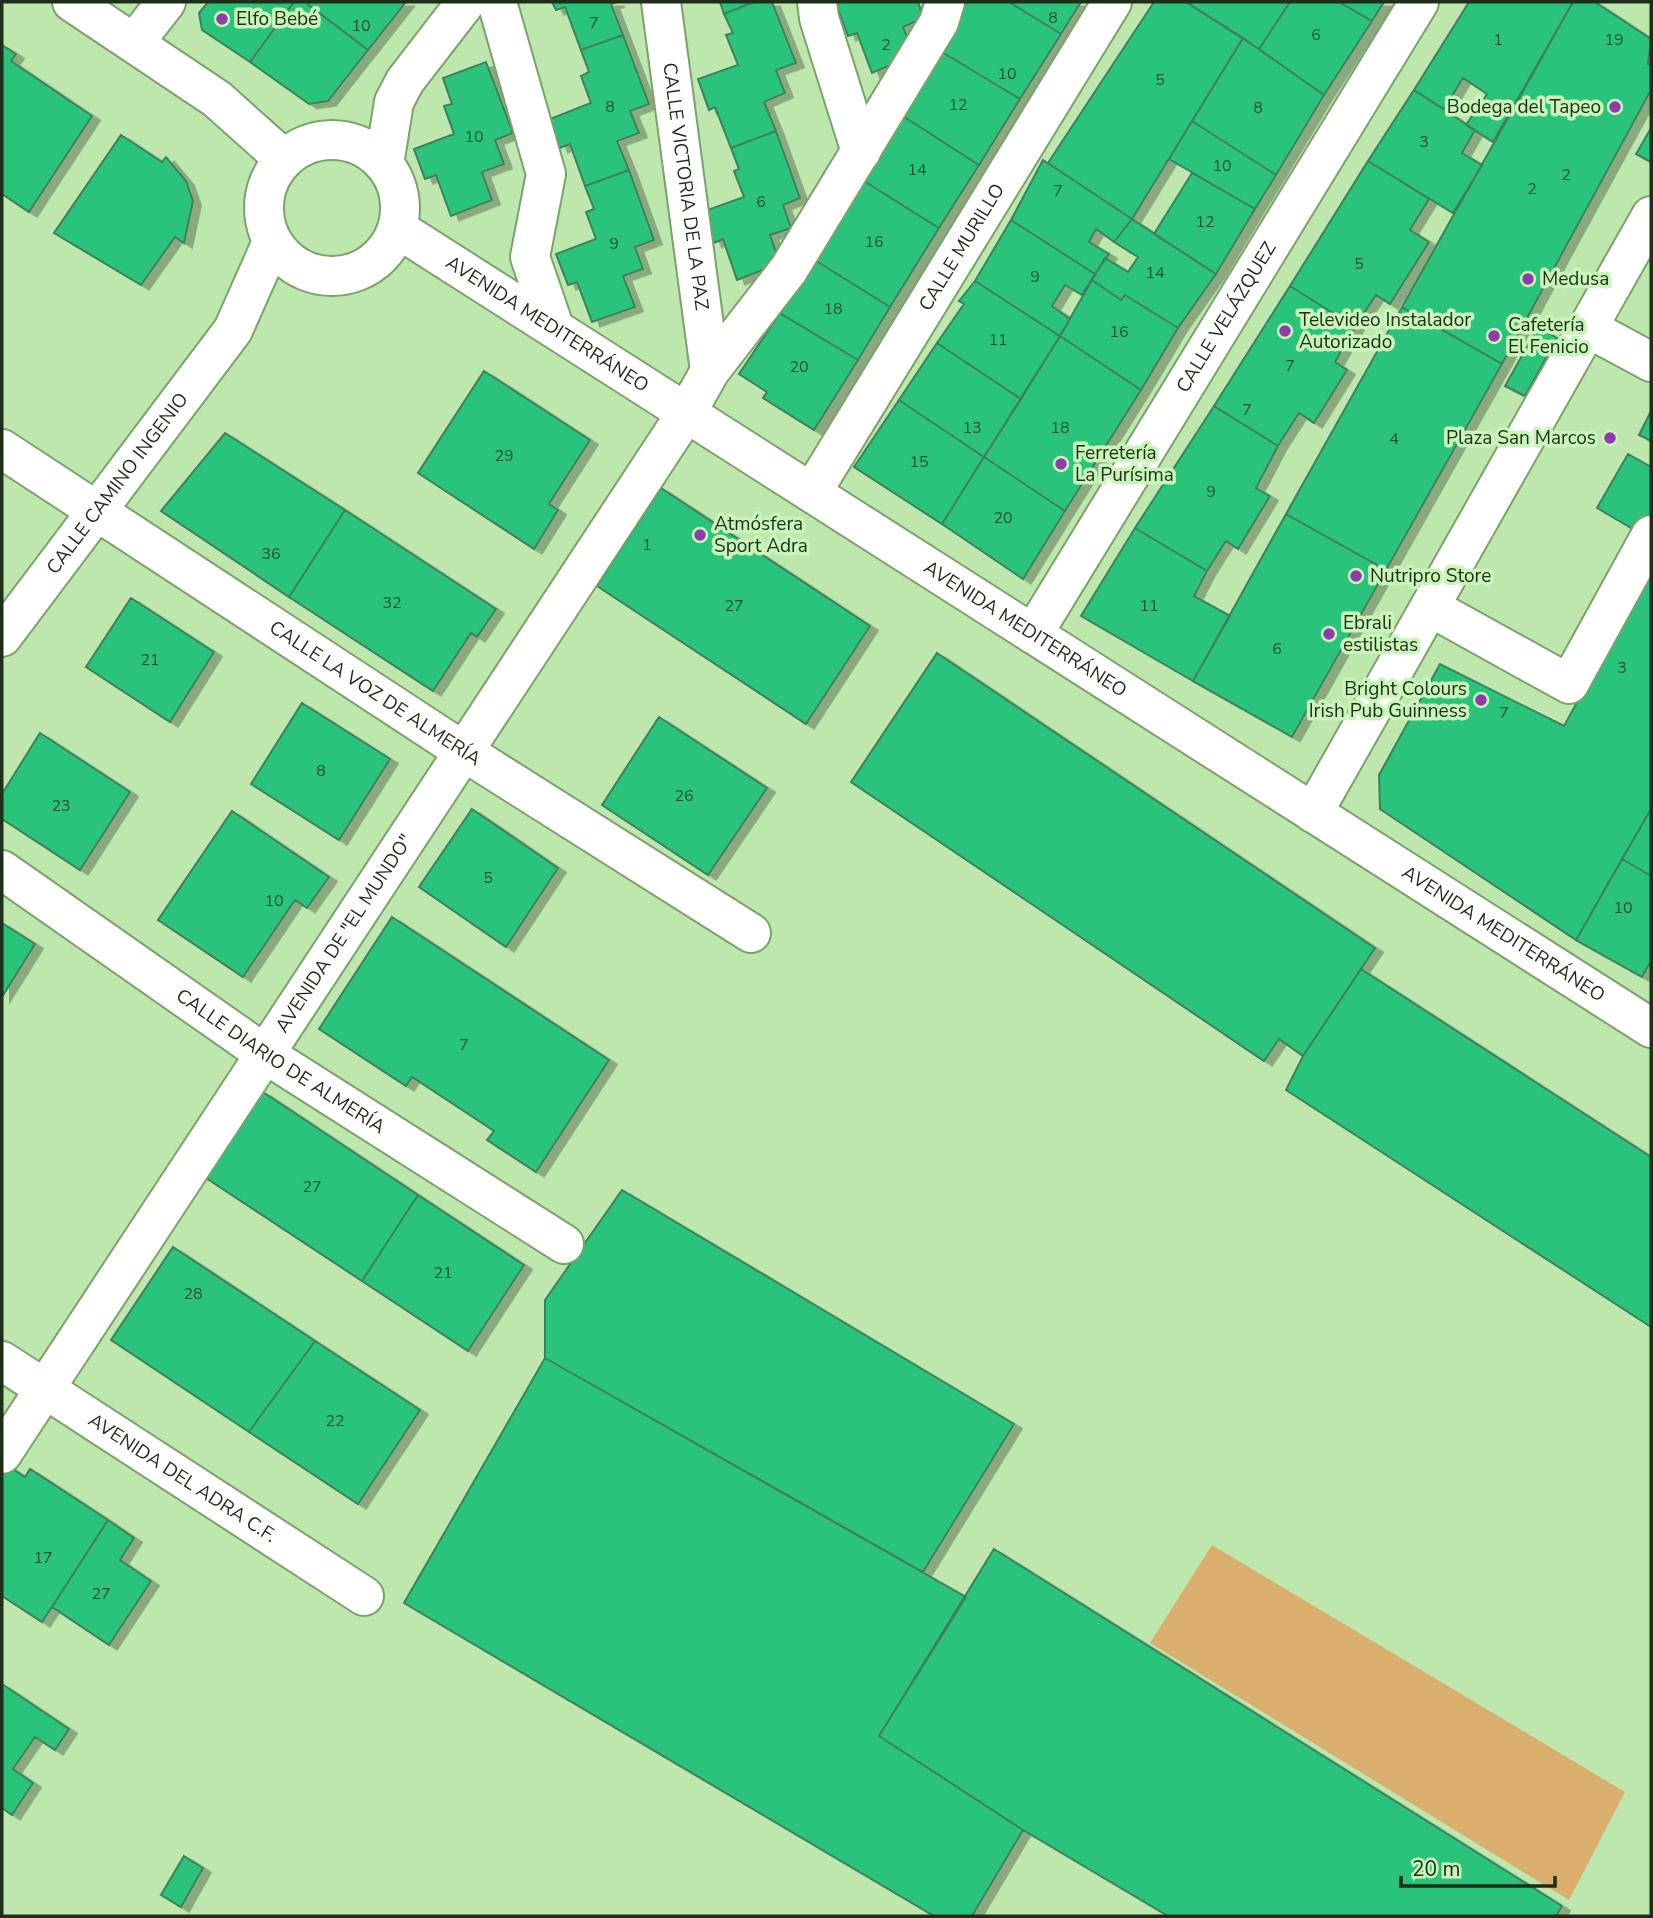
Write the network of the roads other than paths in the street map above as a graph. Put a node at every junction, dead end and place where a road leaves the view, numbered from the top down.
1 (72, 2) edge
2 (166, 2) edge
3 (466, 2) edge
4 (497, 2) edge
5 (661, 2) edge
6 (817, 2) edge
7 (945, 2) edge
8 (1112, 2) edge
9 (1419, 2) edge
10 (134, 43) junction
11 (394, 102) junction
12 (346, 141) junction
13 (860, 152) junction
14 (284, 159) junction
15 (384, 164) junction
16 (1651, 216) edge
17 (398, 229) junction
18 (272, 242) junction
19 (306, 272) junction
20 (554, 327) junction
21 (1588, 328) junction
22 (233, 330) junction
23 (1651, 362) edge
24 (710, 371) junction
25 (687, 412) junction
26 (2, 449) edge
27 (812, 492) junction
28 (97, 512) junction
29 (1651, 535) edge
30 (1430, 607) junction
31 (1033, 634) junction
32 (2, 637) edge
33 (463, 751) junction
34 (1313, 813) junction
35 (2, 870) edge
36 (751, 933) dead end
37 (1651, 1028) edge
38 (265, 1054) junction
39 (564, 1244) dead end
40 (2, 1361) edge
41 (45, 1389) junction
42 (2, 1454) edge
43 (364, 1596) dead end

1 - 10 street
2 - 10 street
3 - 11 street
4 - 20 street
5 - 24 street, CALLE VICTORIA DE LA PAZ
6 - 13 street
7 - 13 street
8 - 27 street, CALLE MURILLO
9 - 31 street, CALLE VELÁZQUEZ
10 - 14 street
11 - 12 street
11 - 15 street
12 - 14 street
12 - 15 street
13 - 24 street
14 - 18 street
15 - 17 street
16 - 21 street
17 - 19 street
17 - 20 street, AVENIDA MEDITERRÁNEO
18 - 19 street
18 - 22 street, CALLE CAMINO INGENIO
19 - 22 street, CALLE CAMINO INGENIO
20 - 25 street, AVENIDA MEDITERRÁNEO
21 - 23 street
21 - 30 street
22 - 28 street, CALLE CAMINO INGENIO
24 - 25 street
25 - 27 street, AVENIDA MEDITERRÁNEO
25 - 33 street, AVENIDA DE "EL MUNDO"
26 - 28 street, CALLE LA VOZ DE ALMERÍA
27 - 31 street, AVENIDA MEDITERRÁNEO
28 - 32 street, CALLE CAMINO INGENIO
28 - 33 street, CALLE LA VOZ DE ALMERÍA
29 - 30 street
30 - 34 street
31 - 34 street, AVENIDA MEDITERRÁNEO
33 - 36 street, CALLE LA VOZ DE ALMERÍA
33 - 38 street, AVENIDA DE "EL MUNDO"
34 - 37 street, AVENIDA MEDITERRÁNEO
35 - 38 street, CALLE DIARIO DE ALMERÍA
38 - 39 street, CALLE DIARIO DE ALMERÍA
38 - 41 street, AVENIDA DE "EL MUNDO"
40 - 41 street, AVENIDA DEL ADRA C.F.
41 - 42 street, AVENIDA DE "EL MUNDO"
41 - 43 street, AVENIDA DEL ADRA C.F.

